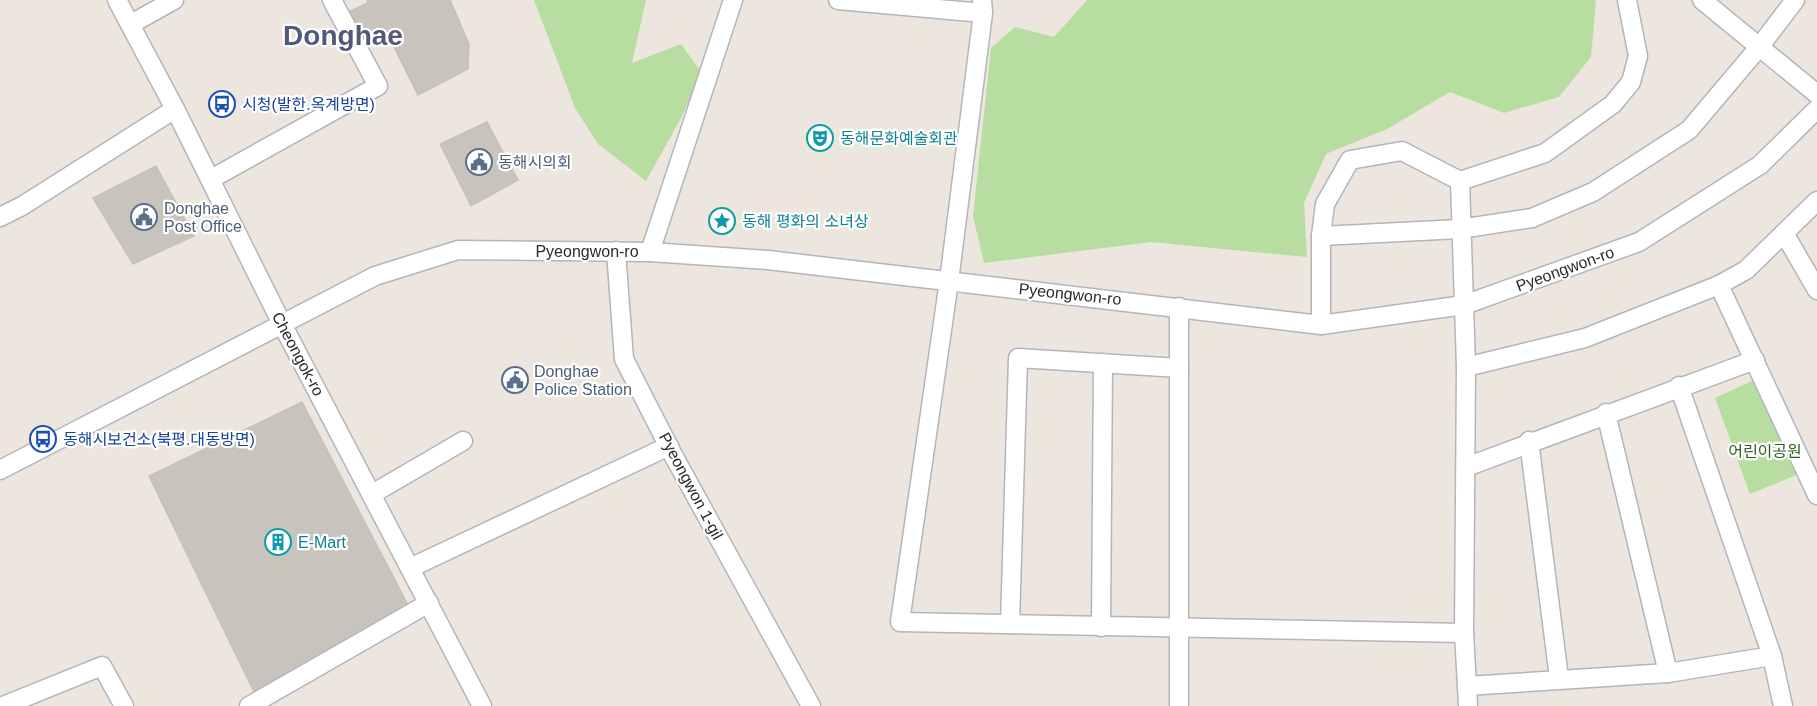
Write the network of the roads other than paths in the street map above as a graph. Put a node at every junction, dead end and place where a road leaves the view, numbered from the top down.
1 (117, 0) edge
2 (174, 0) edge
3 (332, 0) edge
4 (733, 0) edge
5 (838, 0) edge
6 (1627, 0) edge
7 (1702, 0) edge
8 (1795, 0) edge
9 (982, 6) edge
10 (131, 24) junction
11 (1760, 46) junction
12 (1817, 94) edge
13 (175, 109) junction
14 (1817, 109) edge
15 (211, 179) junction
16 (1460, 181) junction
17 (1817, 201) edge
18 (0, 217) edge
19 (1460, 229) junction
20 (1784, 233) junction
21 (1321, 236) junction
22 (616, 251) junction
23 (650, 252) junction
24 (949, 280) junction
25 (1719, 285) junction
26 (1817, 290) edge
27 (1464, 305) junction
28 (1179, 307) junction
29 (282, 324) junction
30 (1321, 325) junction
31 (1755, 360) junction
32 (1103, 363) junction
33 (1466, 367) junction
34 (1179, 368) junction
35 (1679, 386) junction
36 (1606, 413) junction
37 (463, 441) dead end
38 (1529, 441) junction
39 (669, 446) junction
40 (1466, 467) junction
41 (0, 471) edge
42 (372, 494) junction
43 (1817, 495) edge
44 (411, 568) junction
45 (429, 603) junction
46 (1010, 624) junction
47 (1101, 627) junction
48 (1179, 629) junction
49 (1464, 633) junction
50 (1772, 656) junction
51 (1668, 673) junction
52 (1559, 678) junction
53 (1467, 686) junction
54 (3, 706) edge
55 (124, 706) edge
56 (249, 706) edge
57 (482, 706) edge
58 (810, 706) edge
59 (1179, 706) edge
60 (1468, 706) edge
61 (1783, 706) edge

1 - 10 street, Cheongok-ro
2 - 10 street
3 - 15 street
4 - 23 street
5 - 9 street
6 - 16 street
7 - 11 street
8 - 11 street
9 - 24 street
10 - 13 street, Cheongok-ro
11 - 12 street
11 - 19 street
13 - 15 street, Cheongok-ro
13 - 18 street
14 - 27 street, Pyeongwon-ro
15 - 29 street, Cheongok-ro
16 - 19 street
16 - 21 street
17 - 20 street
19 - 21 street
19 - 27 street
20 - 25 street
20 - 26 street
21 - 30 street
22 - 23 street, Pyeongwon-ro
22 - 29 street, Pyeongwon-ro
22 - 39 street, Pyeongwon 1-gil
23 - 24 street, Pyeongwon-ro
24 - 28 street, Pyeongwon-ro
24 - 46 street
25 - 31 street
25 - 33 street
27 - 30 street, Pyeongwon-ro
27 - 33 street
28 - 30 street, Pyeongwon-ro
28 - 34 street
29 - 41 street, Pyeongwon-ro
29 - 42 street, Cheongok-ro
31 - 35 street
31 - 43 street
32 - 34 street
32 - 46 street
32 - 47 street
33 - 40 street
34 - 48 street
35 - 36 street
35 - 50 street
36 - 38 street
36 - 51 street
37 - 42 street
38 - 40 street
38 - 52 street
39 - 44 street
39 - 58 street, Pyeongwon 1-gil
40 - 49 street
42 - 44 street, Cheongok-ro
44 - 45 street, Cheongok-ro
45 - 56 street
45 - 57 street, Cheongok-ro
46 - 47 street
47 - 48 street
48 - 49 street
48 - 59 street
49 - 53 street
50 - 51 street
50 - 61 street
51 - 52 street
52 - 53 street
53 - 60 street
54 - 55 street

